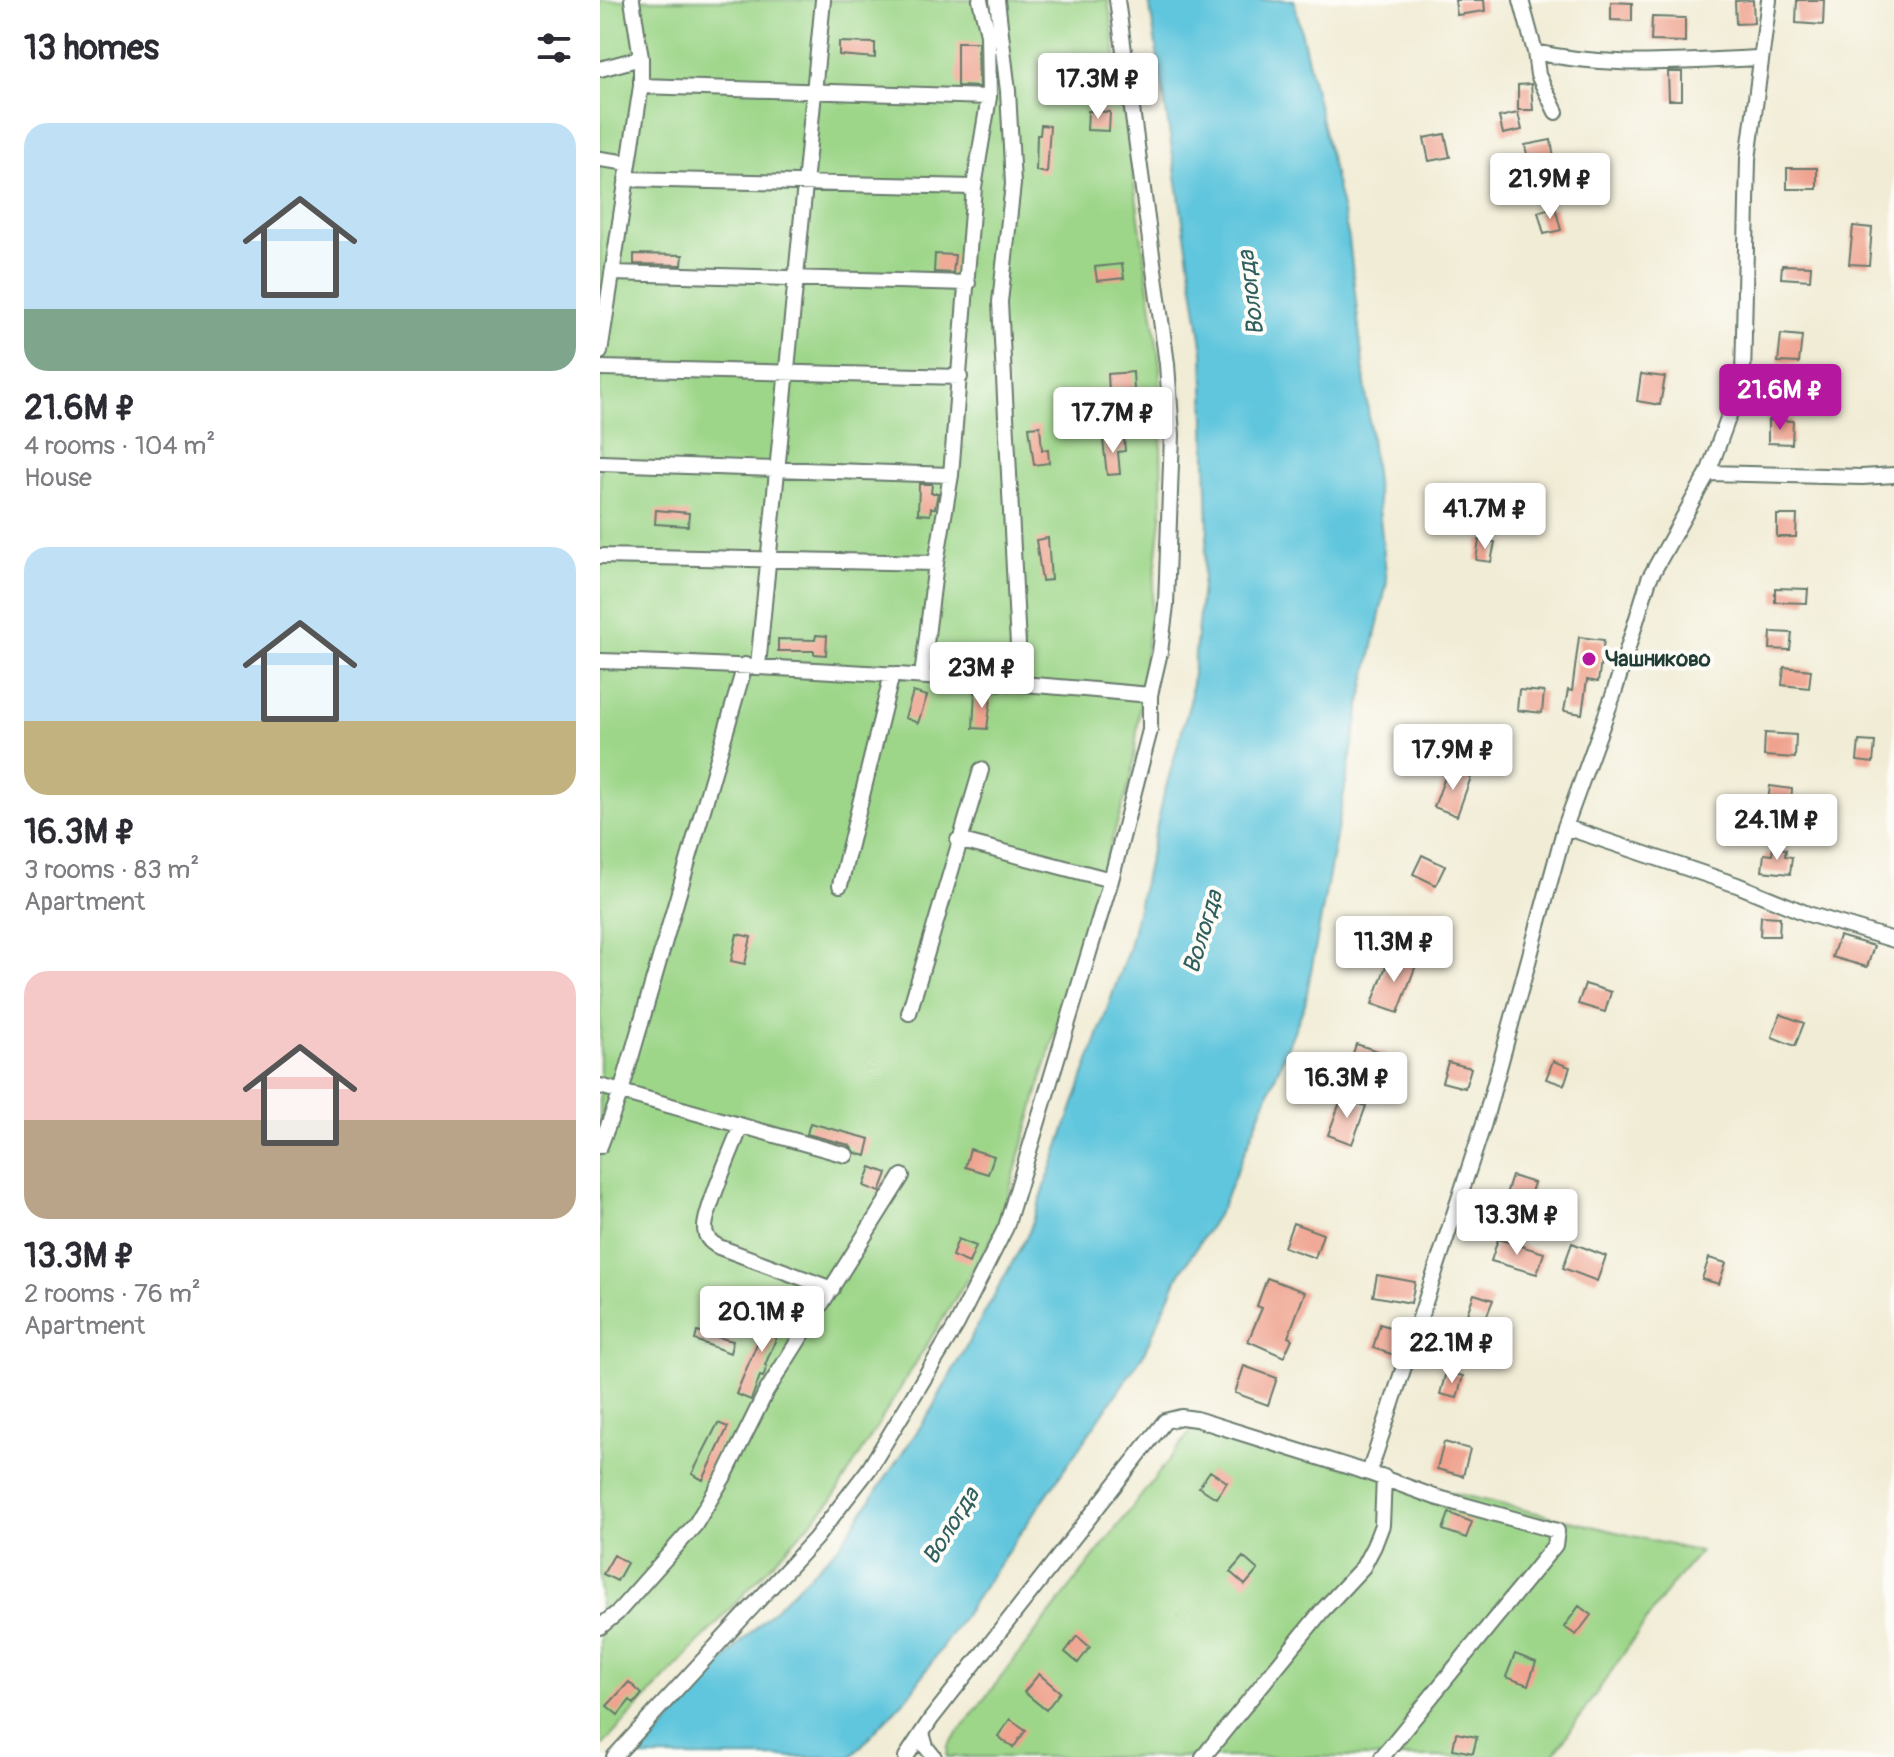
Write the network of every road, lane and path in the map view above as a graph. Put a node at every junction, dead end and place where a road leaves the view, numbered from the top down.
1 (632, 0) edge
2 (823, 0) edge
3 (980, 0) edge
4 (997, 0) edge
5 (1117, 0) edge
6 (1521, 0) edge
7 (1769, 0) edge
8 (1535, 52) junction
9 (641, 58) junction
10 (1760, 58) junction
11 (600, 69) edge
12 (641, 86) junction
13 (814, 92) junction
14 (989, 97) junction
15 (1556, 112) dead end
16 (600, 159) edge
17 (629, 163) junction
18 (626, 179) junction
19 (804, 183) junction
20 (974, 187) junction
21 (609, 262) edge
22 (795, 278) junction
23 (968, 283) junction
24 (600, 352) edge
25 (600, 368) edge
26 (788, 372) junction
27 (960, 377) junction
28 (600, 463) edge
29 (776, 468) junction
30 (1708, 473) junction
31 (951, 475) junction
32 (1894, 475) edge
33 (600, 556) edge
34 (770, 561) junction
35 (936, 563) junction
36 (600, 661) edge
37 (752, 666) junction
38 (892, 674) junction
39 (922, 676) junction
40 (1016, 683) junction
41 (1150, 695) junction
42 (981, 770) dead end
43 (1565, 827) junction
44 (958, 840) junction
45 (1111, 880) junction
46 (840, 885) dead end
47 (1894, 940) edge
48 (909, 1013) dead end
49 (600, 1086) edge
50 (621, 1092) junction
51 (741, 1126) junction
52 (600, 1146) edge
53 (846, 1155) dead end
54 (902, 1176) dead end
55 (832, 1289) junction
56 (1369, 1473) junction
57 (1384, 1477) junction
58 (600, 1627) edge
59 (922, 1733) junction
60 (614, 1757) edge
61 (906, 1757) edge
62 (934, 1757) edge
63 (1203, 1757) edge
64 (1382, 1757) edge

1 - 9 street
2 - 13 street
3 - 14 street
4 - 40 street
5 - 41 street
6 - 8 street
7 - 10 street
8 - 10 street
8 - 15 street
9 - 11 street
9 - 12 street
10 - 30 street
12 - 13 street
12 - 17 street
13 - 14 street
13 - 19 street
14 - 20 street
16 - 17 street
17 - 18 street
18 - 19 street
18 - 21 street
19 - 20 street
19 - 22 street
20 - 23 street
21 - 22 street
21 - 24 street
22 - 23 street
22 - 26 street
23 - 27 street
25 - 26 street
26 - 27 street
26 - 29 street
27 - 31 street
28 - 29 street
29 - 31 street
29 - 34 street
30 - 32 street
30 - 43 street
31 - 35 street
33 - 34 street
34 - 35 street
34 - 37 street
35 - 39 street
36 - 37 street
37 - 38 street
37 - 50 street
38 - 39 street
38 - 46 street
39 - 40 street
40 - 41 street
41 - 45 street
42 - 44 street
43 - 47 street
43 - 56 street
44 - 45 street
44 - 48 street
45 - 60 street
49 - 50 street
50 - 51 street
50 - 52 street
51 - 53 street
51 - 55 street
54 - 55 street
55 - 58 street
56 - 57 street
56 - 59 street
57 - 63 street
57 - 64 street
59 - 61 street
59 - 62 street

